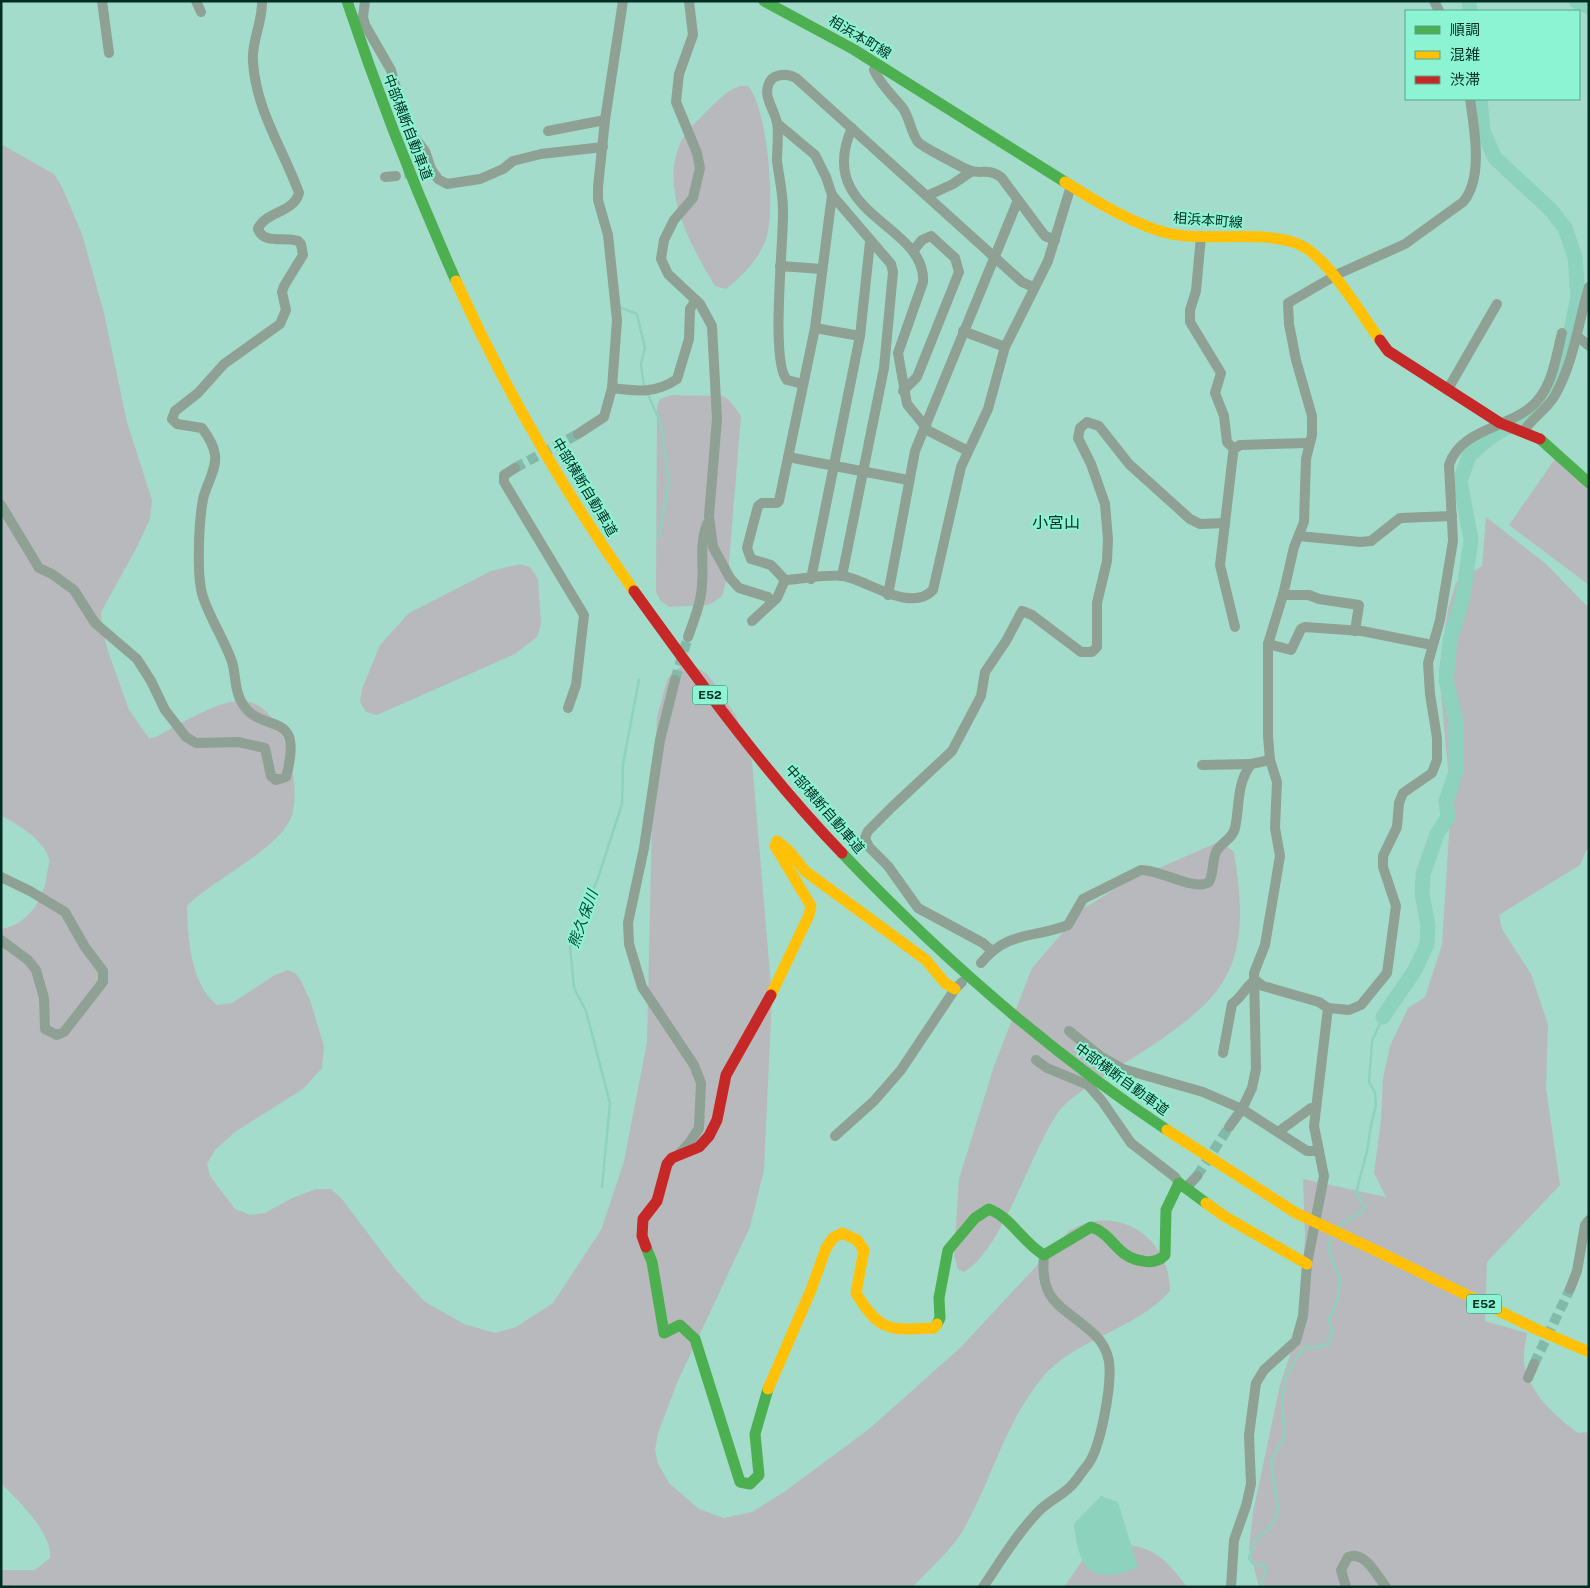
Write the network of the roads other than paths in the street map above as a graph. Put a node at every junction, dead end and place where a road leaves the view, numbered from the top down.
1 (102, 1) edge
2 (196, 1) edge
3 (262, 1) edge
4 (347, 1) edge
5 (366, 1) edge
6 (623, 1) edge
7 (689, 1) edge
8 (764, 1) edge
9 (201, 12) dead end
10 (110, 53) dead end
11 (876, 64) junction
12 (1470, 100) edge
13 (605, 120) junction
14 (778, 124) junction
15 (852, 128) junction
16 (548, 131) dead end
17 (603, 146) junction
18 (972, 171) junction
19 (396, 176) tunnel mouth
20 (385, 177) dead end
21 (1071, 186) junction
22 (832, 195) junction
23 (927, 196) junction
24 (1018, 200) junction
25 (1201, 236) junction
26 (1055, 240) junction
27 (870, 242) junction
28 (914, 251) junction
29 (994, 256) junction
30 (780, 266) junction
31 (822, 269) junction
32 (1333, 277) junction
33 (1033, 287) junction
34 (1589, 287) edge
35 (696, 300) junction
36 (1497, 304) dead end
37 (814, 328) junction
38 (963, 331) junction
39 (1562, 334) dead end
40 (860, 336) junction
41 (1577, 336) junction
42 (1589, 346) edge
43 (1005, 347) junction
44 (803, 384) junction
45 (612, 388) junction
46 (1448, 389) junction
47 (903, 391) junction
48 (924, 427) junction
49 (1510, 427) junction
50 (578, 434) tunnel mouth
51 (1308, 443) junction
52 (1234, 449) junction
53 (968, 452) junction
54 (788, 457) junction
55 (834, 465) junction
56 (516, 468) tunnel mouth
57 (862, 471) junction
58 (908, 480) junction
59 (1589, 483) edge
60 (1, 505) edge
61 (709, 516) junction
62 (1452, 516) junction
63 (1225, 523) junction
64 (1299, 536) junction
65 (842, 576) junction
66 (811, 579) junction
67 (785, 580) junction
68 (888, 595) junction
69 (1283, 595) junction
70 (771, 602) junction
71 (752, 621) dead end
72 (1235, 627) dead end
73 (1355, 631) junction
74 (688, 637) tunnel mouth
75 (1268, 644) junction
76 (1432, 646) junction
77 (675, 680) tunnel mouth
78 (568, 708) dead end
79 (1270, 760) junction
80 (1251, 764) junction
81 (1202, 765) dead end
82 (1, 877) edge
83 (1, 940) edge
84 (992, 951) junction
85 (981, 963) dead end
86 (1255, 980) junction
87 (958, 986) joint
88 (1328, 1008) junction
89 (1069, 1031) dead end
90 (1223, 1052) dead end
91 (1036, 1060) dead end
92 (1242, 1109) junction
93 (1315, 1109) junction
94 (1230, 1127) tunnel mouth
95 (1278, 1132) junction
96 (835, 1136) dead end
97 (1319, 1151) junction
98 (672, 1158) junction
99 (1197, 1176) tunnel mouth
100 (1183, 1186) junction
101 (1589, 1220) edge
102 (1044, 1255) junction
103 (1307, 1264) junction
104 (1570, 1289) tunnel mouth
105 (1589, 1352) edge
106 (1534, 1364) tunnel mouth
107 (1528, 1378) dead end
108 (983, 1587) edge
109 (1231, 1587) edge
110 (1346, 1587) edge
111 (1386, 1587) edge

1 - 10 street
2 - 9 street
3 - 60 street
4 - 105 main road, 中部横断自動車道 / E52, bridge
5 - 17 street
6 - 13 street
7 - 35 street
8 - 11 main road, 相浜本町線
11 - 18 street
11 - 21 main road, 相浜本町線
12 - 32 street
13 - 16 street
13 - 17 street
14 - 15 street
14 - 22 street
14 - 30 street
15 - 23 street
15 - 28 street
17 - 45 street
18 - 23 street
18 - 24 street
19 - 20 street
21 - 25 main road, 相浜本町線
21 - 26 street
22 - 27 street
22 - 31 street
23 - 29 street
24 - 26 street
24 - 29 street
25 - 32 main road, 相浜本町線
25 - 52 street
26 - 33 street
27 - 40 street
27 - 57 street
28 - 47 street
28 - 47 street
29 - 33 street
29 - 38 street
30 - 31 street
30 - 44 street
31 - 37 street
32 - 46 main road, 相浜本町線
32 - 51 street
33 - 43 street
34 - 41 street
35 - 45 street
35 - 61 street
36 - 46 street
37 - 40 street
37 - 44 street
38 - 43 street
38 - 48 street
39 - 49 street
40 - 55 street
41 - 42 street
41 - 49 street
43 - 53 street
44 - 54 street
45 - 50 street
46 - 49 main road, 相浜本町線
47 - 48 street
48 - 53 street
48 - 58 street
49 - 59 main road, 相浜本町線
49 - 62 street
51 - 52 street
51 - 64 street
52 - 63 street
53 - 68 street
54 - 55 street
54 - 67 street
55 - 57 street
55 - 66 street
56 - 78 street
57 - 58 street
57 - 65 street
58 - 68 street
61 - 70 street
61 - 74 street
62 - 64 street
62 - 76 street
63 - 72 street
63 - 84 street
64 - 69 street
65 - 66 street
65 - 68 street
66 - 67 street
67 - 70 street
69 - 73 street
69 - 75 street
70 - 71 street
73 - 75 street
73 - 76 street
75 - 79 street
76 - 88 street
77 - 98 street
79 - 80 street
79 - 86 street
80 - 81 street
80 - 84 street
82 - 83 street
84 - 85 street
86 - 88 street
86 - 90 street
86 - 92 street
87 - 96 street
87 - 98 main road
88 - 93 street
89 - 92 street
91 - 100 street
92 - 94 street
92 - 95 street
93 - 95 street
93 - 97 street
95 - 97 street
97 - 103 street
98 - 102 main road
99 - 100 street
100 - 102 main road
100 - 103 main road
101 - 104 street
102 - 108 street
103 - 109 street
106 - 107 street
110 - 111 street

